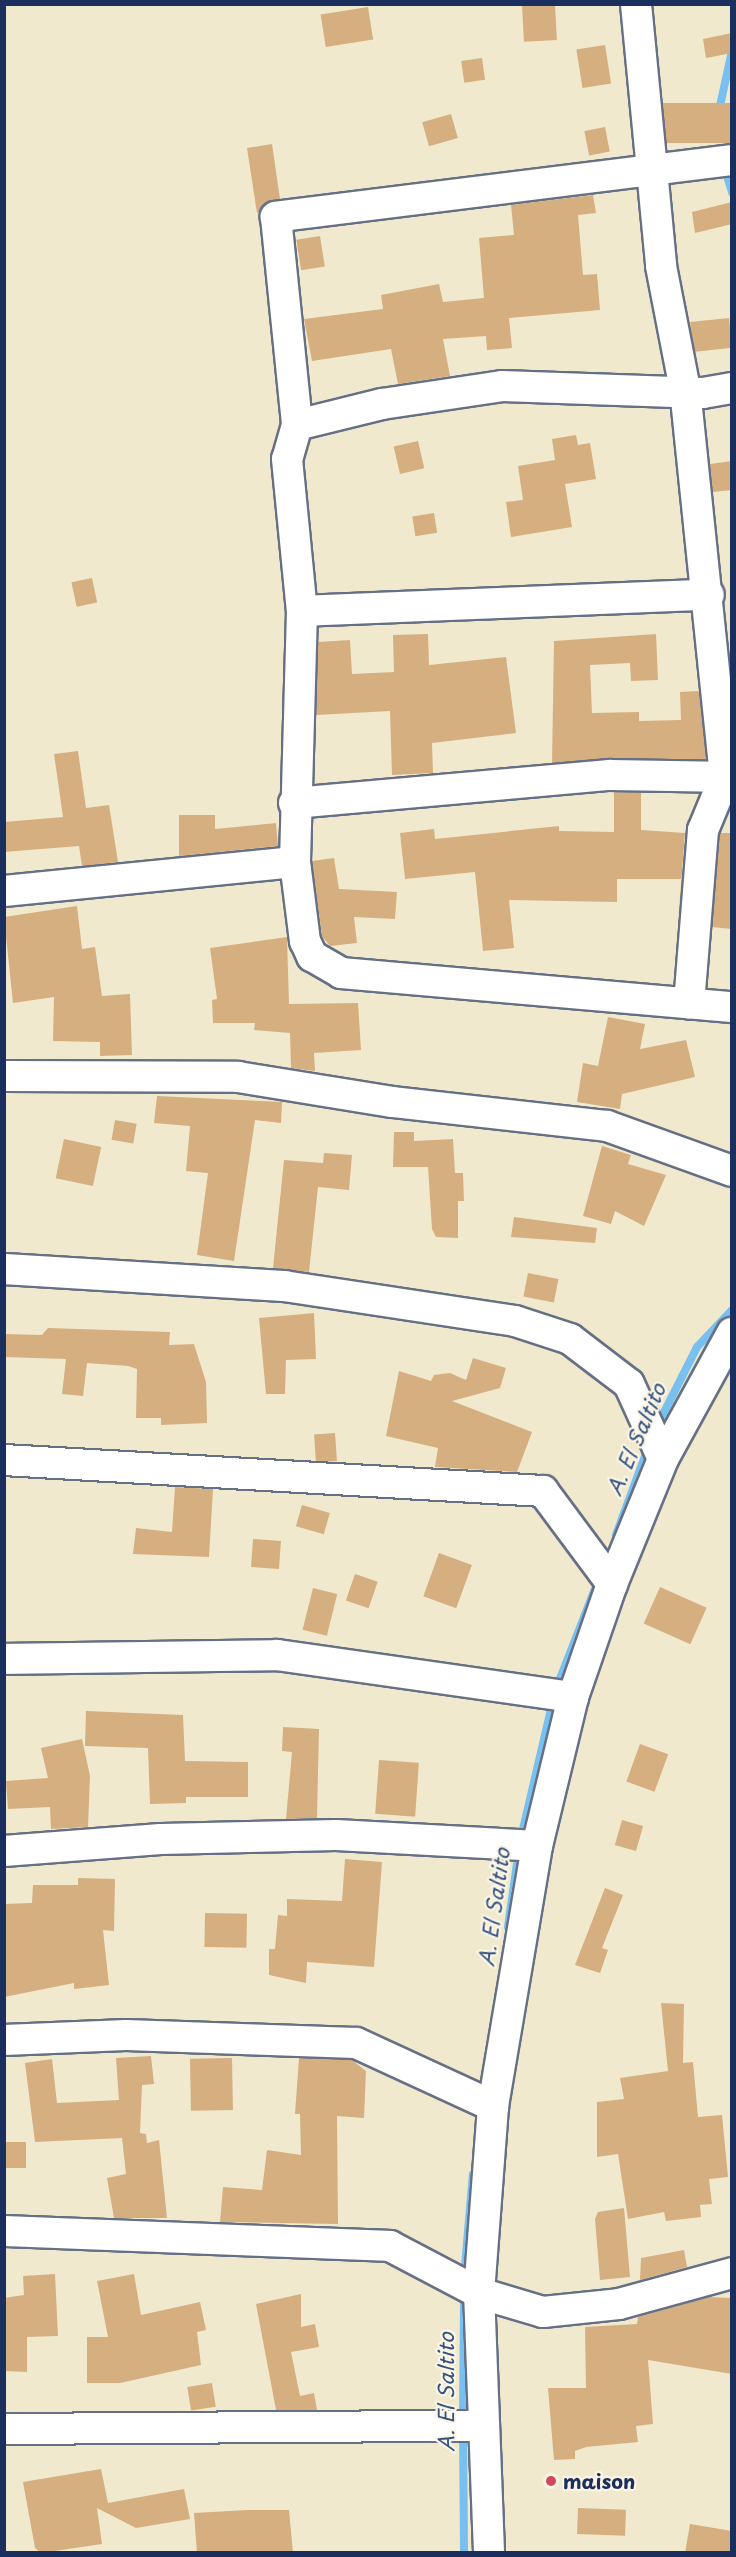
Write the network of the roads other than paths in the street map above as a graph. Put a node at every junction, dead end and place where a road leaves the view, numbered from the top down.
1 (636, 4) edge
2 (732, 160) edge
3 (650, 171) junction
4 (732, 388) edge
5 (685, 389) junction
6 (297, 425) junction
7 (709, 594) junction
8 (302, 611) junction
9 (728, 777) edge
10 (294, 802) junction
11 (295, 862) junction
12 (4, 891) edge
13 (689, 1004) junction
14 (732, 1006) edge
15 (4, 1076) edge
16 (732, 1171) edge
17 (4, 1269) edge
18 (732, 1333) edge
19 (663, 1459) junction
20 (4, 1460) edge
21 (612, 1584) junction
22 (4, 1659) edge
23 (573, 1696) junction
24 (537, 1846) junction
25 (4, 1851) edge
26 (4, 2040) edge
27 (494, 2106) junction
28 (4, 2231) edge
29 (732, 2273) edge
30 (479, 2293) junction
31 (481, 2426) junction
32 (4, 2429) edge
33 (489, 2553) edge

1 - 3 street
2 - 3 street
3 - 5 street
3 - 6 street
4 - 5 street
5 - 6 street
5 - 7 street
6 - 8 street
7 - 8 street
7 - 9 street
8 - 10 street
9 - 10 street
9 - 13 street
10 - 11 street
11 - 12 street
11 - 13 street
13 - 14 street
15 - 16 street
17 - 19 street
18 - 19 street
19 - 21 street
20 - 21 street
21 - 23 street
22 - 23 street
23 - 24 street
24 - 25 street
24 - 27 street
26 - 27 street
27 - 30 street
28 - 30 street
29 - 30 street
30 - 31 street
31 - 32 street
31 - 33 street

